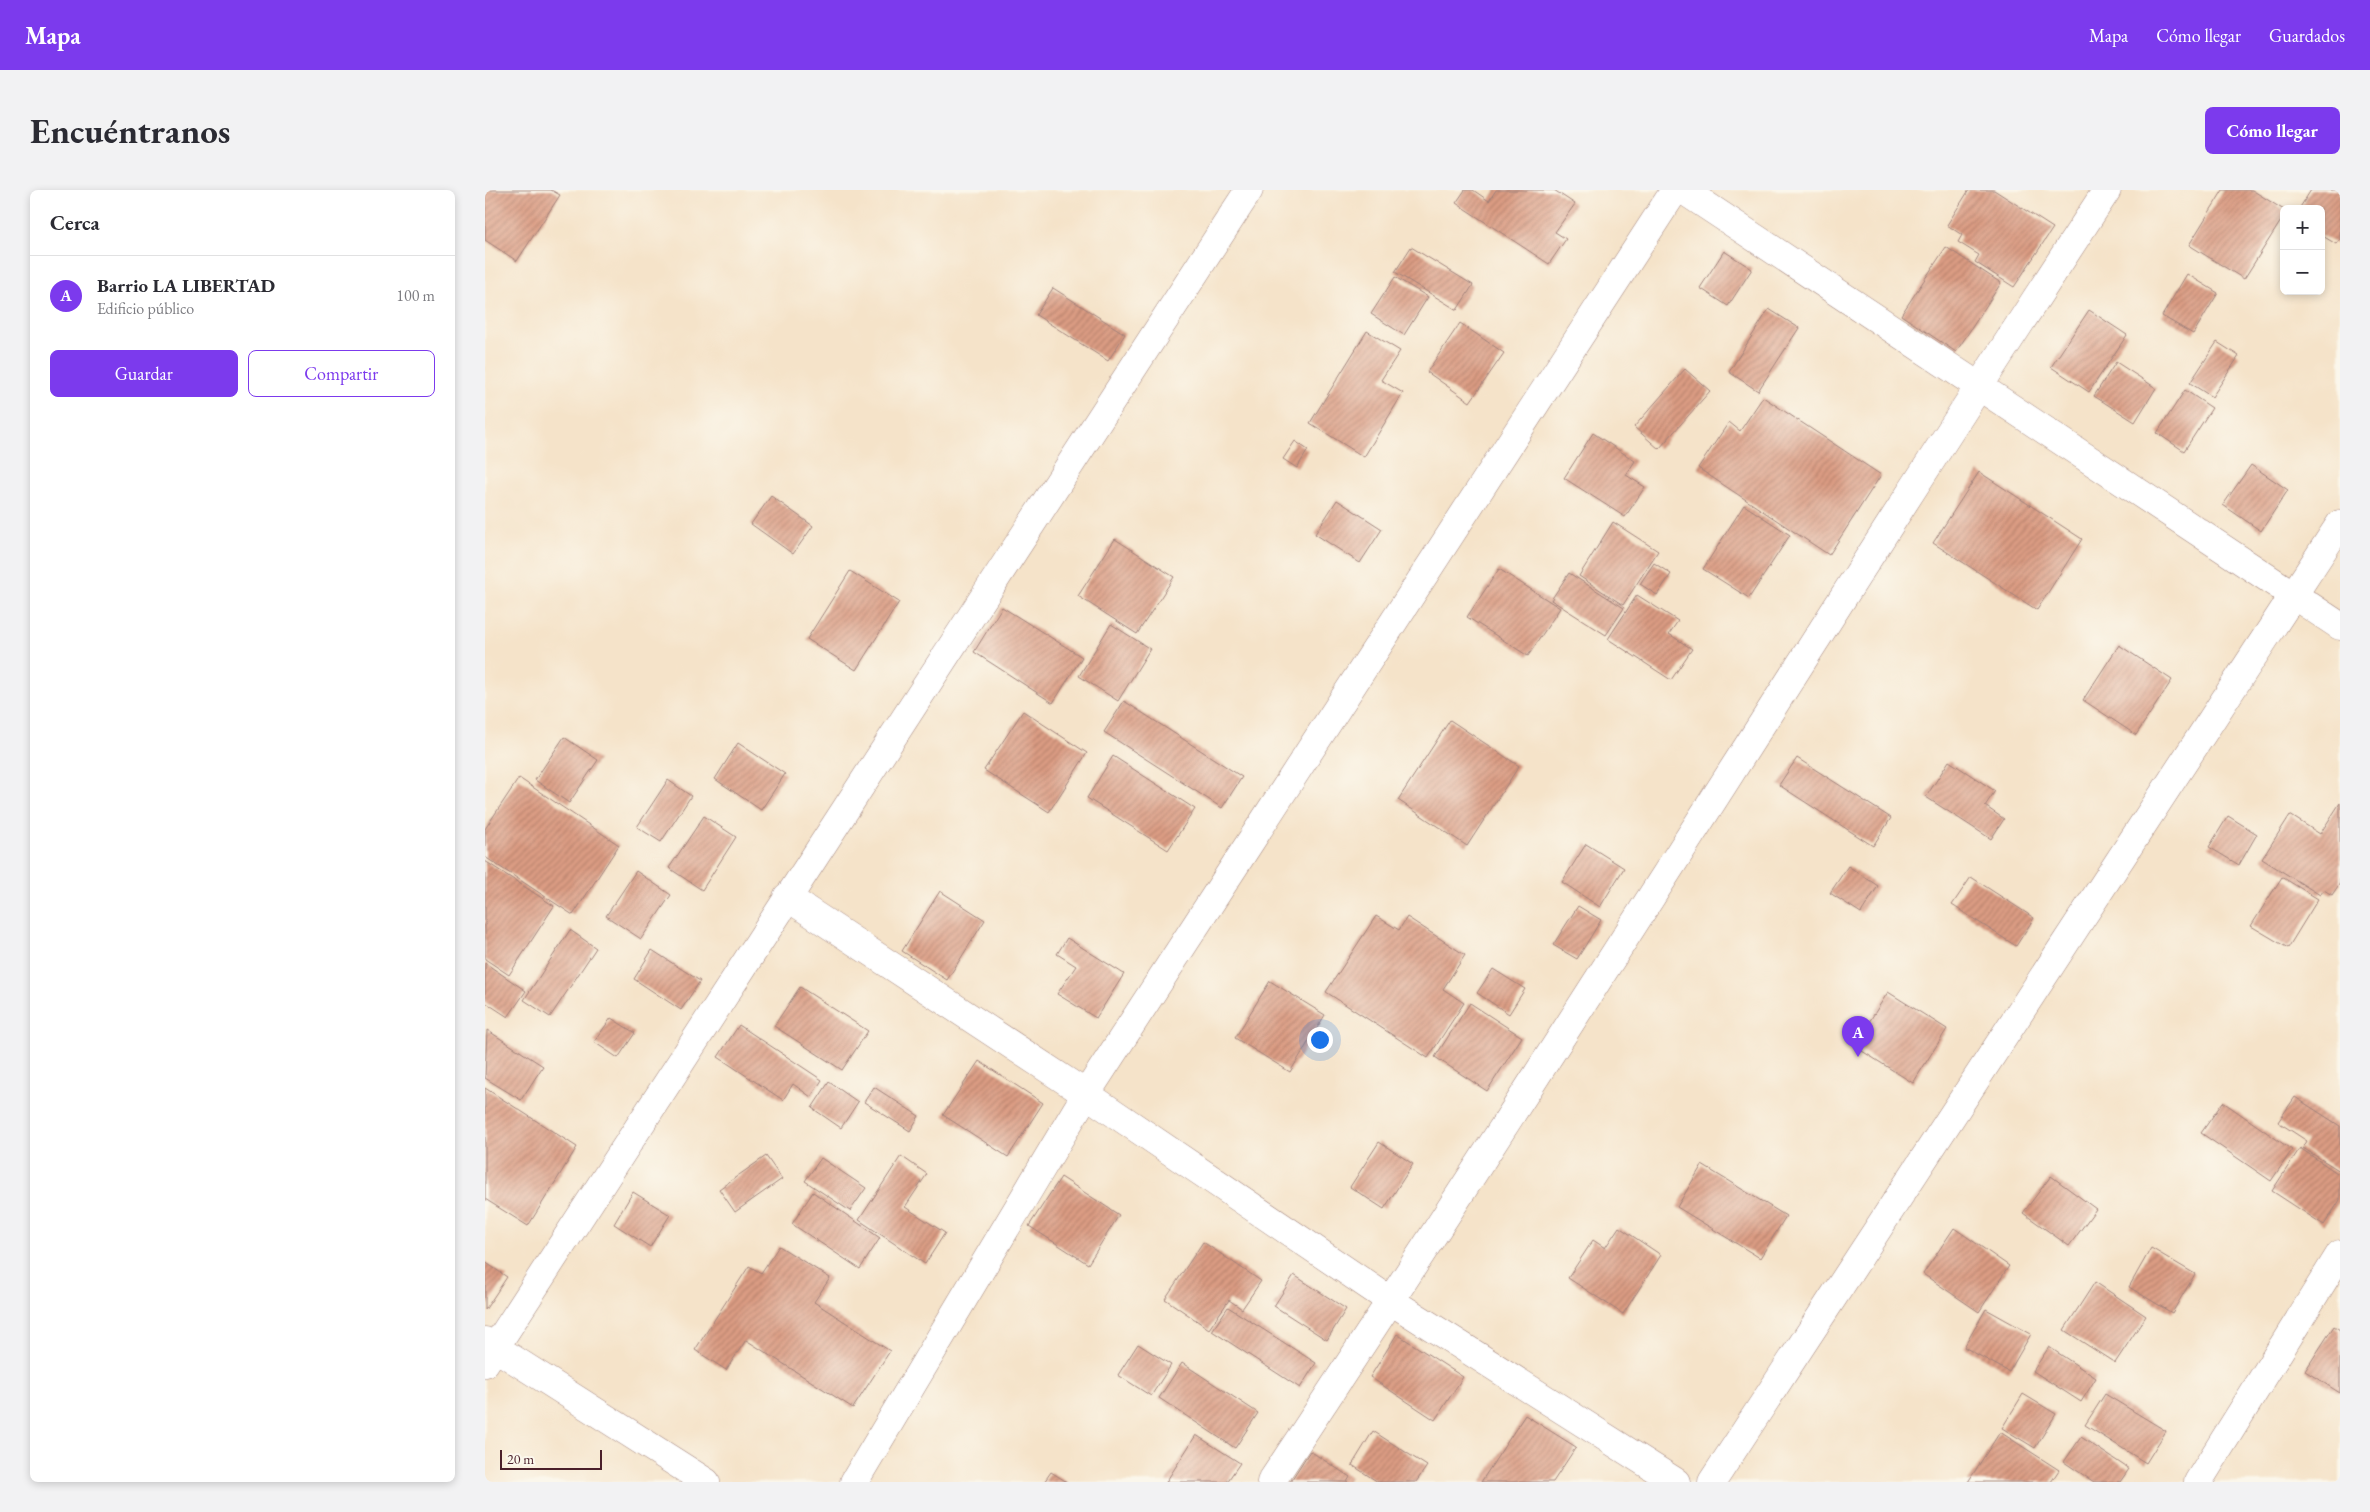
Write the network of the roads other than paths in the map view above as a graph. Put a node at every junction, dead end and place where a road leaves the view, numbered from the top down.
1 (1249, 190) edge
2 (1675, 190) edge
3 (1683, 190) edge
4 (2107, 190) edge
5 (1977, 386) junction
6 (2340, 524) edge
7 (2293, 595) junction
8 (2340, 626) edge
9 (787, 896) junction
10 (1086, 1094) junction
11 (2338, 1262) edge
12 (1391, 1302) junction
13 (488, 1350) edge
14 (706, 1482) edge
15 (854, 1482) edge
16 (1271, 1482) edge
17 (1677, 1482) edge
18 (1712, 1482) edge
19 (2198, 1482) edge

1 - 9 street
2 - 10 street
3 - 5 street
4 - 5 street
5 - 7 street
5 - 12 street
6 - 7 street
7 - 8 street
7 - 18 street
9 - 10 street
9 - 13 street
10 - 12 street
10 - 15 street
11 - 19 street
12 - 16 street
12 - 17 street
13 - 14 street

